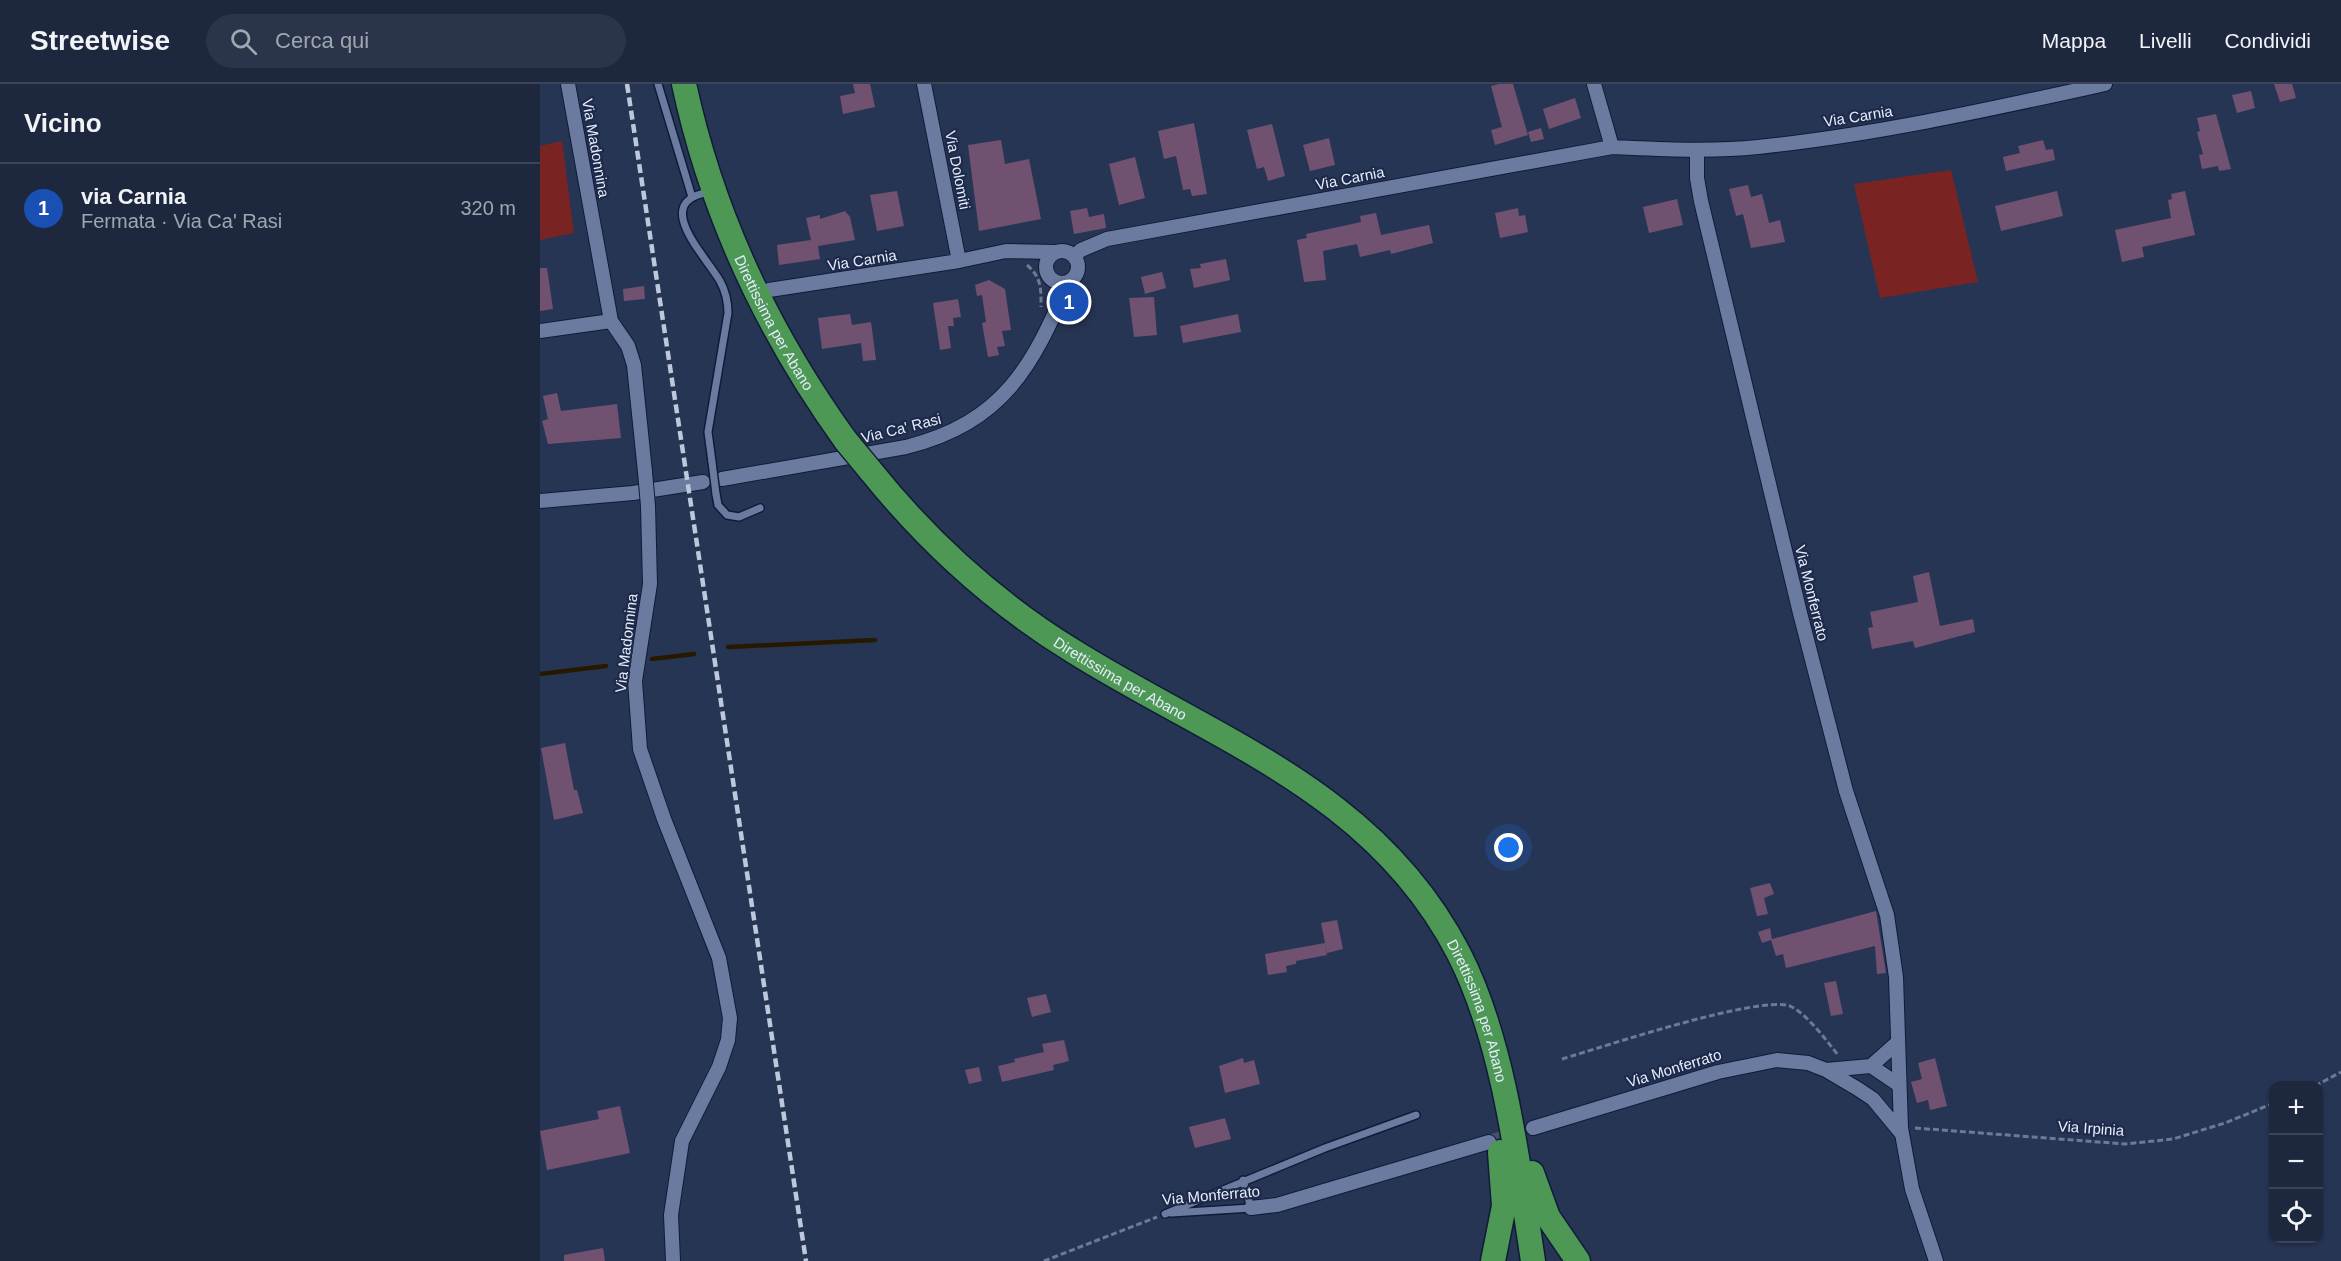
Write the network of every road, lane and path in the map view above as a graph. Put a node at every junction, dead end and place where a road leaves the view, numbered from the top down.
1 (568, 84) edge
2 (658, 84) edge
3 (684, 84) edge
4 (924, 84) edge
5 (1594, 84) edge
6 (2105, 84) edge
7 (1612, 147) junction
8 (1697, 150) junction
9 (703, 195) junction
10 (1055, 252) junction
11 (1031, 253) junction
12 (959, 261) junction
13 (1019, 262) dead end
14 (1076, 262) junction
15 (1046, 266) junction
16 (1053, 280) junction
17 (1069, 282) junction
18 (769, 290) dead end
19 (1060, 301) junction
20 (1040, 316) dead end
21 (611, 321) junction
22 (540, 331) edge
23 (722, 479) dead end
24 (703, 482) dead end
25 (540, 501) edge
26 (760, 508) dead end
27 (1493, 1042) junction
28 (1898, 1042) junction
29 (1562, 1059) dead end
30 (1871, 1066) junction
31 (1849, 1068) junction
32 (1826, 1070) junction
33 (2341, 1072) edge
34 (2323, 1082) edge
35 (1899, 1090) junction
36 (1873, 1100) junction
37 (2269, 1105) edge
38 (1416, 1115) dead end
39 (1533, 1128) tunnel mouth
40 (1902, 1132) junction
41 (1489, 1142) tunnel mouth
42 (1243, 1180) junction
43 (1251, 1208) junction
44 (1165, 1214) junction
45 (674, 1261) edge
46 (1044, 1261) edge
47 (1493, 1261) edge
48 (1533, 1261) edge
49 (1578, 1261) edge
50 (1936, 1261) edge

1 - 21 street, Via Madonnina
2 - 9 lane
3 - 9 highway, Direttissima per Abano
4 - 12 street, Via Dolomiti
5 - 7 street
6 - 8 street, Via Carnia
7 - 8 street, Via Carnia
7 - 14 street, Via Carnia
8 - 28 street, Via Monferrato
9 - 26 lane, bridge
9 - 27 highway, Direttissima per Abano, bridge
10 - 11 street, Via Carnia
10 - 14 street
10 - 15 street
11 - 12 street, Via Carnia
11 - 15 street
12 - 18 street, Via Carnia
13 - 20 path
14 - 17 street
15 - 16 street
16 - 17 street
16 - 19 street
17 - 19 street, Via Ca' Rasi
19 - 23 street, Via Ca' Rasi
21 - 22 street
21 - 45 street, Via Madonnina, bridge
24 - 25 street
27 - 47 highway
27 - 48 highway, Direttissima per Abano
27 - 49 highway
28 - 30 street
28 - 35 street, Via Monferrato
29 - 31 path
30 - 31 street, Via Monferrato
30 - 35 street
31 - 32 street, Via Monferrato
32 - 36 street, Via Monferrato
32 - 39 street, Via Monferrato
33 - 34 path
35 - 36 street
35 - 40 street, Via Monferrato
36 - 40 street, Via Monferrato
37 - 40 path, Via Irpinia
38 - 42 lane, Via Monferrato
40 - 50 street, Via Monferrato
41 - 43 street, Via Monferrato
42 - 43 lane
42 - 44 lane, Via Monferrato
43 - 44 lane, Via Monferrato
44 - 46 path, Via Monferrato

